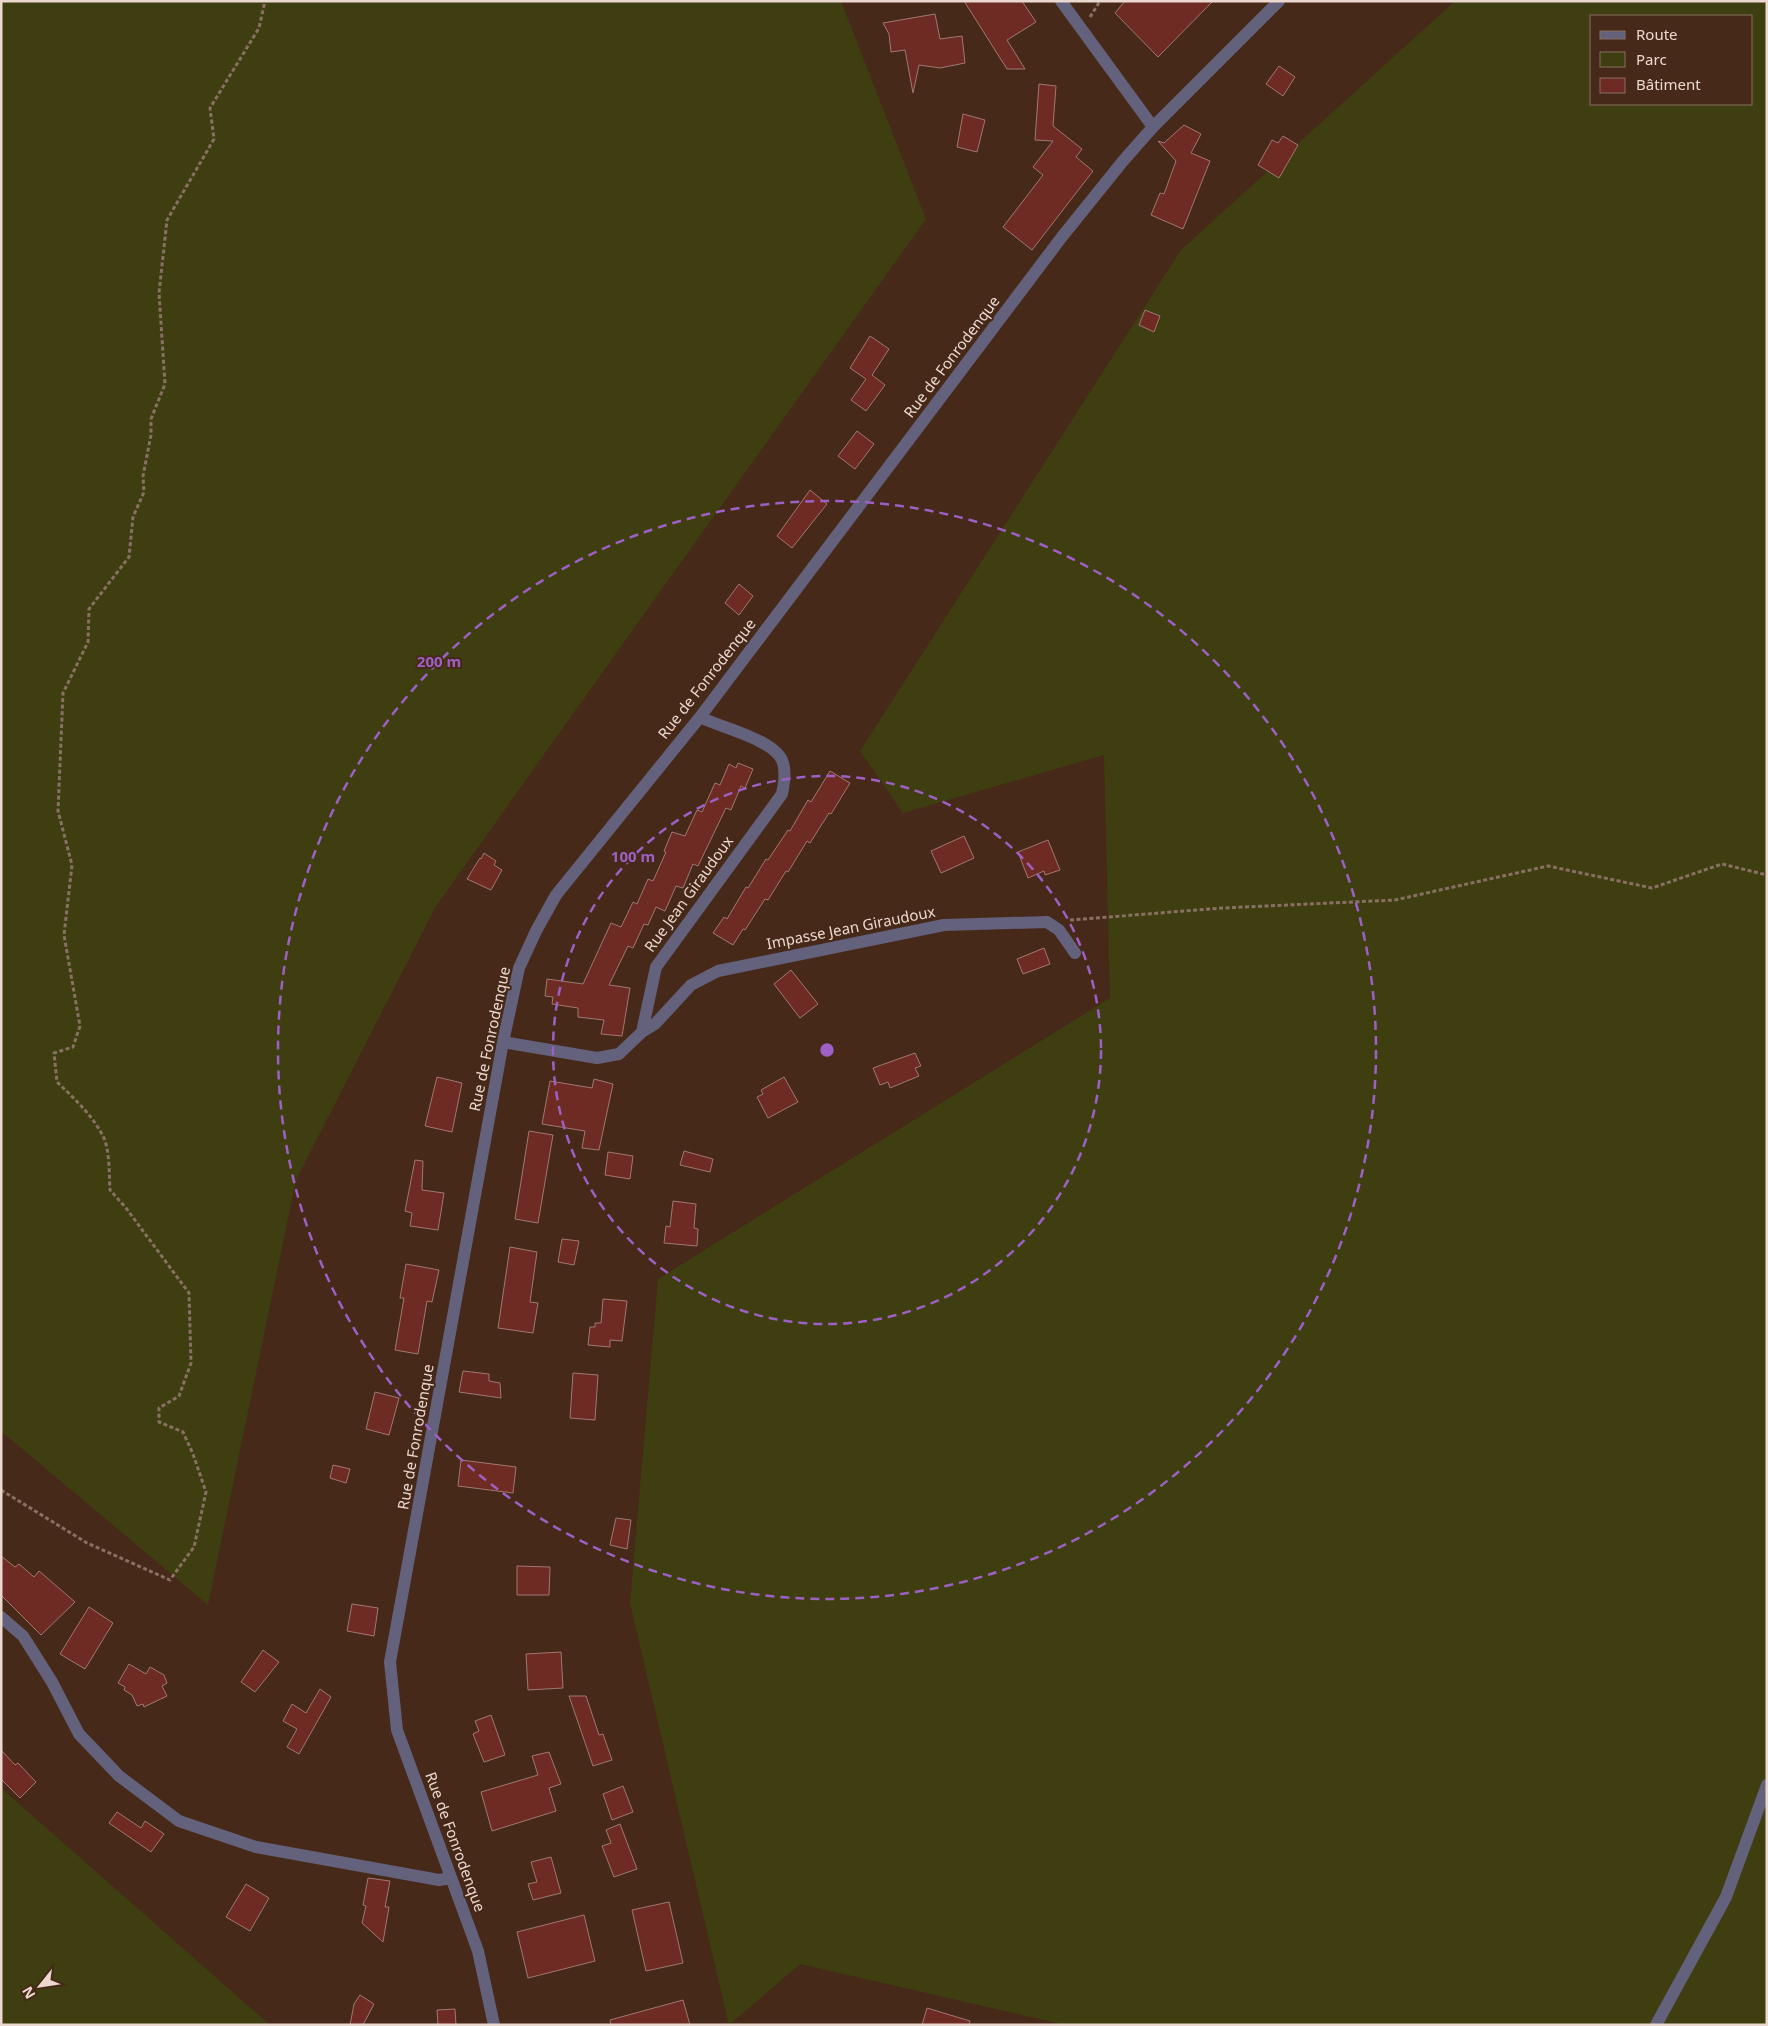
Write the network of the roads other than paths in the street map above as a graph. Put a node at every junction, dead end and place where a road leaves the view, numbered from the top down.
1 (1061, 1) edge
2 (1279, 1) edge
3 (1154, 127) junction
4 (700, 717) junction
5 (1075, 953) dead end
6 (642, 1032) junction
7 (503, 1042) junction
8 (1, 1617) edge
9 (1767, 1786) edge
10 (451, 1878) junction
11 (494, 2025) edge
12 (1656, 2025) edge

1 - 3 street
2 - 3 street, Rue de Fonrodenque
3 - 4 street, Rue de Fonrodenque
4 - 6 street, Rue Jean Giraudoux
4 - 7 street, Rue de Fonrodenque
5 - 6 street, Impasse Jean Giraudoux
6 - 7 street
7 - 10 street, Rue de Fonrodenque
8 - 10 street
9 - 12 street
10 - 11 street, Rue de Fonrodenque

